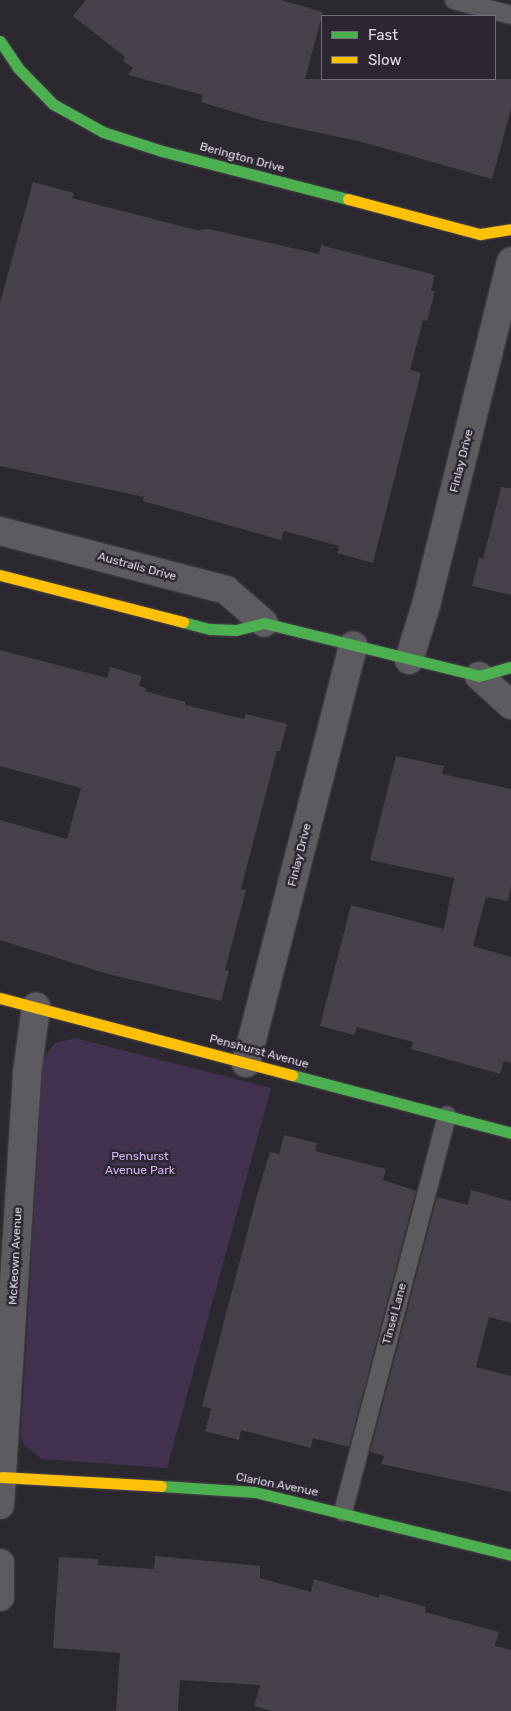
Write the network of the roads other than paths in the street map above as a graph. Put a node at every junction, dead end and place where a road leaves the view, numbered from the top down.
1 (454, 0) edge
2 (511, 15) edge
3 (0, 41) edge
4 (511, 229) edge
5 (511, 261) edge
6 (0, 531) edge
7 (0, 575) edge
8 (264, 623) junction
9 (353, 646) junction
10 (410, 660) junction
11 (511, 667) edge
12 (479, 676) junction
13 (511, 705) edge
14 (0, 998) edge
15 (36, 1007) junction
16 (246, 1064) junction
17 (447, 1115) junction
18 (511, 1133) edge
19 (2, 1477) junction
20 (0, 1505) edge
21 (343, 1512) junction
22 (511, 1555) edge
23 (0, 1563) edge
24 (0, 1597) edge

1 - 2 lane
3 - 4 street, Berington Drive
5 - 10 street, Finlay Drive
6 - 8 street, Australis Drive
7 - 8 street, Australis Drive
8 - 9 street, Australis Drive
9 - 10 street, Australis Drive
9 - 16 street, Finlay Drive
10 - 12 street, Australis Drive
11 - 12 street, Australis Drive
12 - 13 street, Australis Drive
14 - 15 street, Penshurst Avenue
15 - 16 street, Penshurst Avenue
15 - 19 street, McKeown Avenue
16 - 17 street, Penshurst Avenue
17 - 18 street, Penshurst Avenue
17 - 21 lane, Tinsel Lane
19 - 20 street, McKeown Avenue
19 - 21 street, Clarion Avenue
21 - 22 street, Clarion Avenue
23 - 24 street

